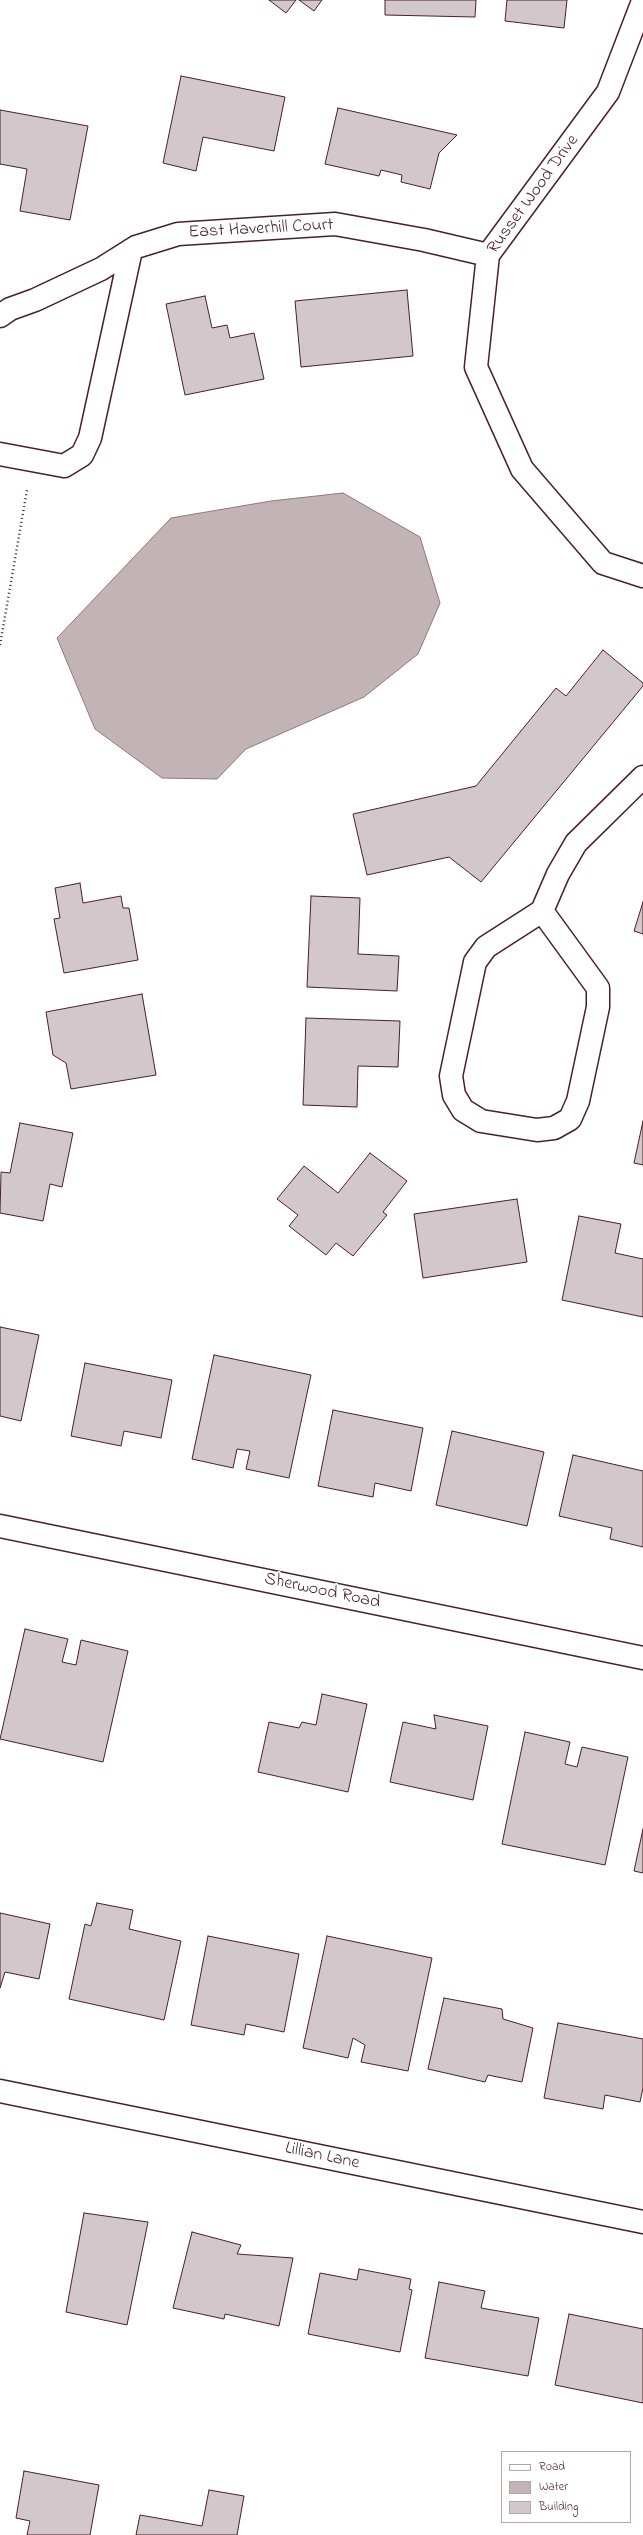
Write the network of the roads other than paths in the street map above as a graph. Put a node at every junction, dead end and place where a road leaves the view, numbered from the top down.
1 (643, 1) edge
2 (131, 250) junction
3 (488, 255) junction
4 (0, 316) edge
5 (0, 454) edge
6 (643, 576) edge
7 (643, 777) edge
8 (542, 911) junction
9 (0, 1526) edge
10 (643, 1658) edge
11 (0, 2091) edge
12 (643, 2222) edge

1 - 3 street, Russet Wood Drive
2 - 3 street, East Haverhill Court
2 - 4 street, East Haverhill Court
2 - 5 street
3 - 6 street, Russet Wood Drive
7 - 8 street
8 - 8 street
9 - 10 street, Sherwood Road
11 - 12 street, Lillian Lane

